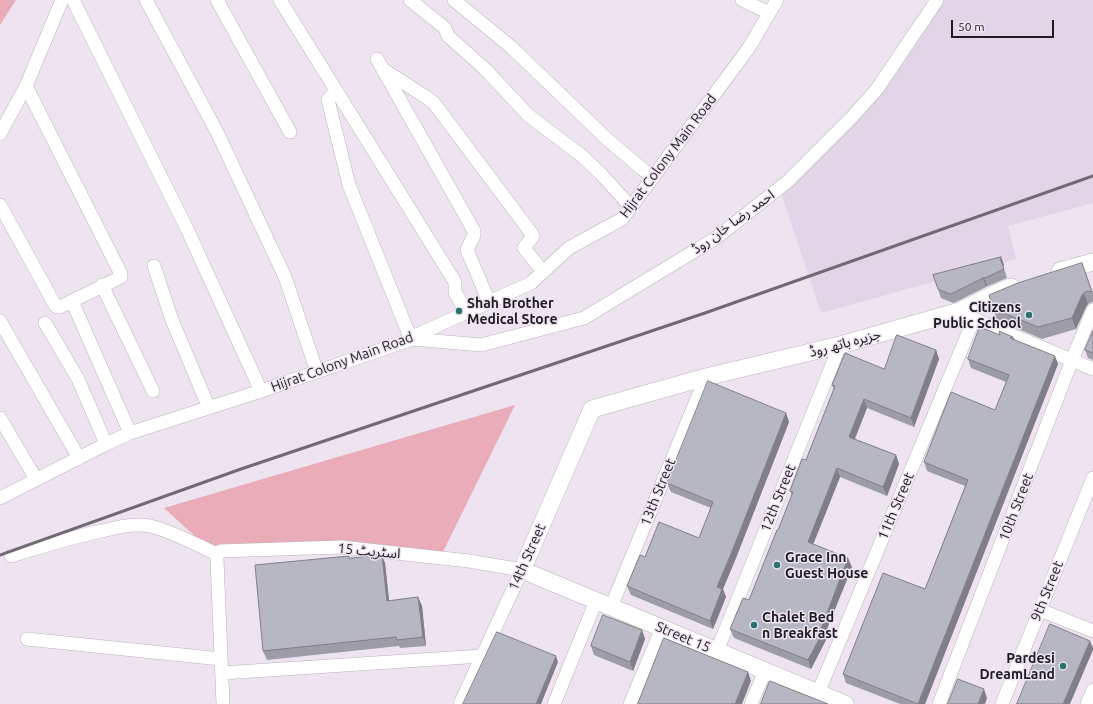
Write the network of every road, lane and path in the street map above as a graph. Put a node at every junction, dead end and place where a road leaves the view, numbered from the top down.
1 (62, 0) edge
2 (73, 0) edge
3 (146, 0) edge
4 (217, 0) edge
5 (280, 0) edge
6 (410, 0) edge
7 (454, 0) edge
8 (742, 0) edge
9 (777, 0) edge
10 (937, 0) edge
11 (769, 13) junction
12 (26, 86) junction
13 (336, 90) junction
14 (290, 132) dead end
15 (0, 134) edge
16 (653, 178) junction
17 (0, 205) edge
18 (631, 207) junction
19 (1093, 262) edge
20 (154, 266) dead end
21 (543, 272) junction
22 (102, 285) junction
23 (72, 301) junction
24 (488, 302) junction
25 (1093, 310) edge
26 (466, 312) junction
27 (967, 315) junction
28 (0, 321) edge
29 (44, 323) dead end
30 (411, 338) junction
31 (840, 346) junction
32 (1072, 360) junction
33 (1093, 369) edge
34 (317, 372) junction
35 (706, 376) junction
36 (153, 391) dead end
37 (261, 391) junction
38 (209, 408) junction
39 (592, 409) joint
40 (0, 418) edge
41 (130, 433) junction
42 (106, 444) junction
43 (79, 458) junction
44 (1093, 478) edge
45 (36, 479) junction
46 (0, 498) edge
47 (218, 554) junction
48 (11, 556) dead end
49 (522, 570) junction
50 (603, 604) junction
51 (1040, 610) junction
52 (662, 628) junction
53 (1093, 631) edge
54 (27, 639) dead end
55 (717, 651) junction
56 (482, 656) junction
57 (221, 659) junction
58 (765, 671) junction
59 (222, 673) junction
60 (1093, 690) edge
61 (818, 693) junction
62 (223, 704) edge
63 (460, 704) edge
64 (554, 704) edge
65 (630, 704) edge
66 (751, 704) edge
67 (845, 704) edge
68 (940, 704) edge
69 (1002, 704) edge
70 (1087, 704) edge

1 - 12 street
2 - 37 street
3 - 34 street
4 - 14 street
5 - 13 street
6 - 18 street
7 - 16 street
8 - 11 street
9 - 11 street, Hijrat Colony Main Road
10 - 30 street, احمد رضا خان روڈ
11 - 16 street, Hijrat Colony Main Road
12 - 15 street
12 - 22 street
13 - 26 street
13 - 30 street
16 - 18 street, Hijrat Colony Main Road
17 - 23 street
18 - 21 street, Hijrat Colony Main Road
19 - 27 street, جزیرہ باتھ روڈ
20 - 38 street
21 - 24 street, Hijrat Colony Main Road
21 - 24 street
22 - 23 street
22 - 36 street
23 - 41 street
24 - 26 street, Hijrat Colony Main Road
25 - 32 street, 10th Street
26 - 30 street, Hijrat Colony Main Road
27 - 31 street, جزیرہ باتھ روڈ
27 - 32 street
27 - 61 street, 11th Street
28 - 43 street
29 - 42 street
30 - 34 street, Hijrat Colony Main Road
31 - 35 street, جزیرہ باتھ روڈ
31 - 55 street, 12th Street
32 - 33 street
32 - 68 street, 10th Street
34 - 37 street, Hijrat Colony Main Road
35 - 39 street, جزیرہ باتھ روڈ
35 - 50 street, 13th Street
37 - 38 street, Hijrat Colony Main Road
38 - 41 street, Hijrat Colony Main Road
39 - 49 street, 14th Street
40 - 45 street
41 - 42 street, Hijrat Colony Main Road
42 - 43 street, Hijrat Colony Main Road
43 - 45 street, Hijrat Colony Main Road
44 - 51 street, 9th Street
45 - 46 street, Hijrat Colony Main Road
47 - 48 street
47 - 49 street, اسٹریٹ 15
47 - 57 street
49 - 50 street, Street 15
49 - 56 street, 14th Street
50 - 52 street, Street 15
50 - 64 street, 13th Street
51 - 53 street
51 - 69 street, 9th Street
52 - 55 street, Street 15
52 - 65 street
54 - 57 street
55 - 58 street, Street 15
56 - 59 street
56 - 63 street, 14th Street
57 - 59 street
58 - 61 street, Street 15
58 - 66 street
59 - 62 street
60 - 70 street
61 - 67 street, Street 15

